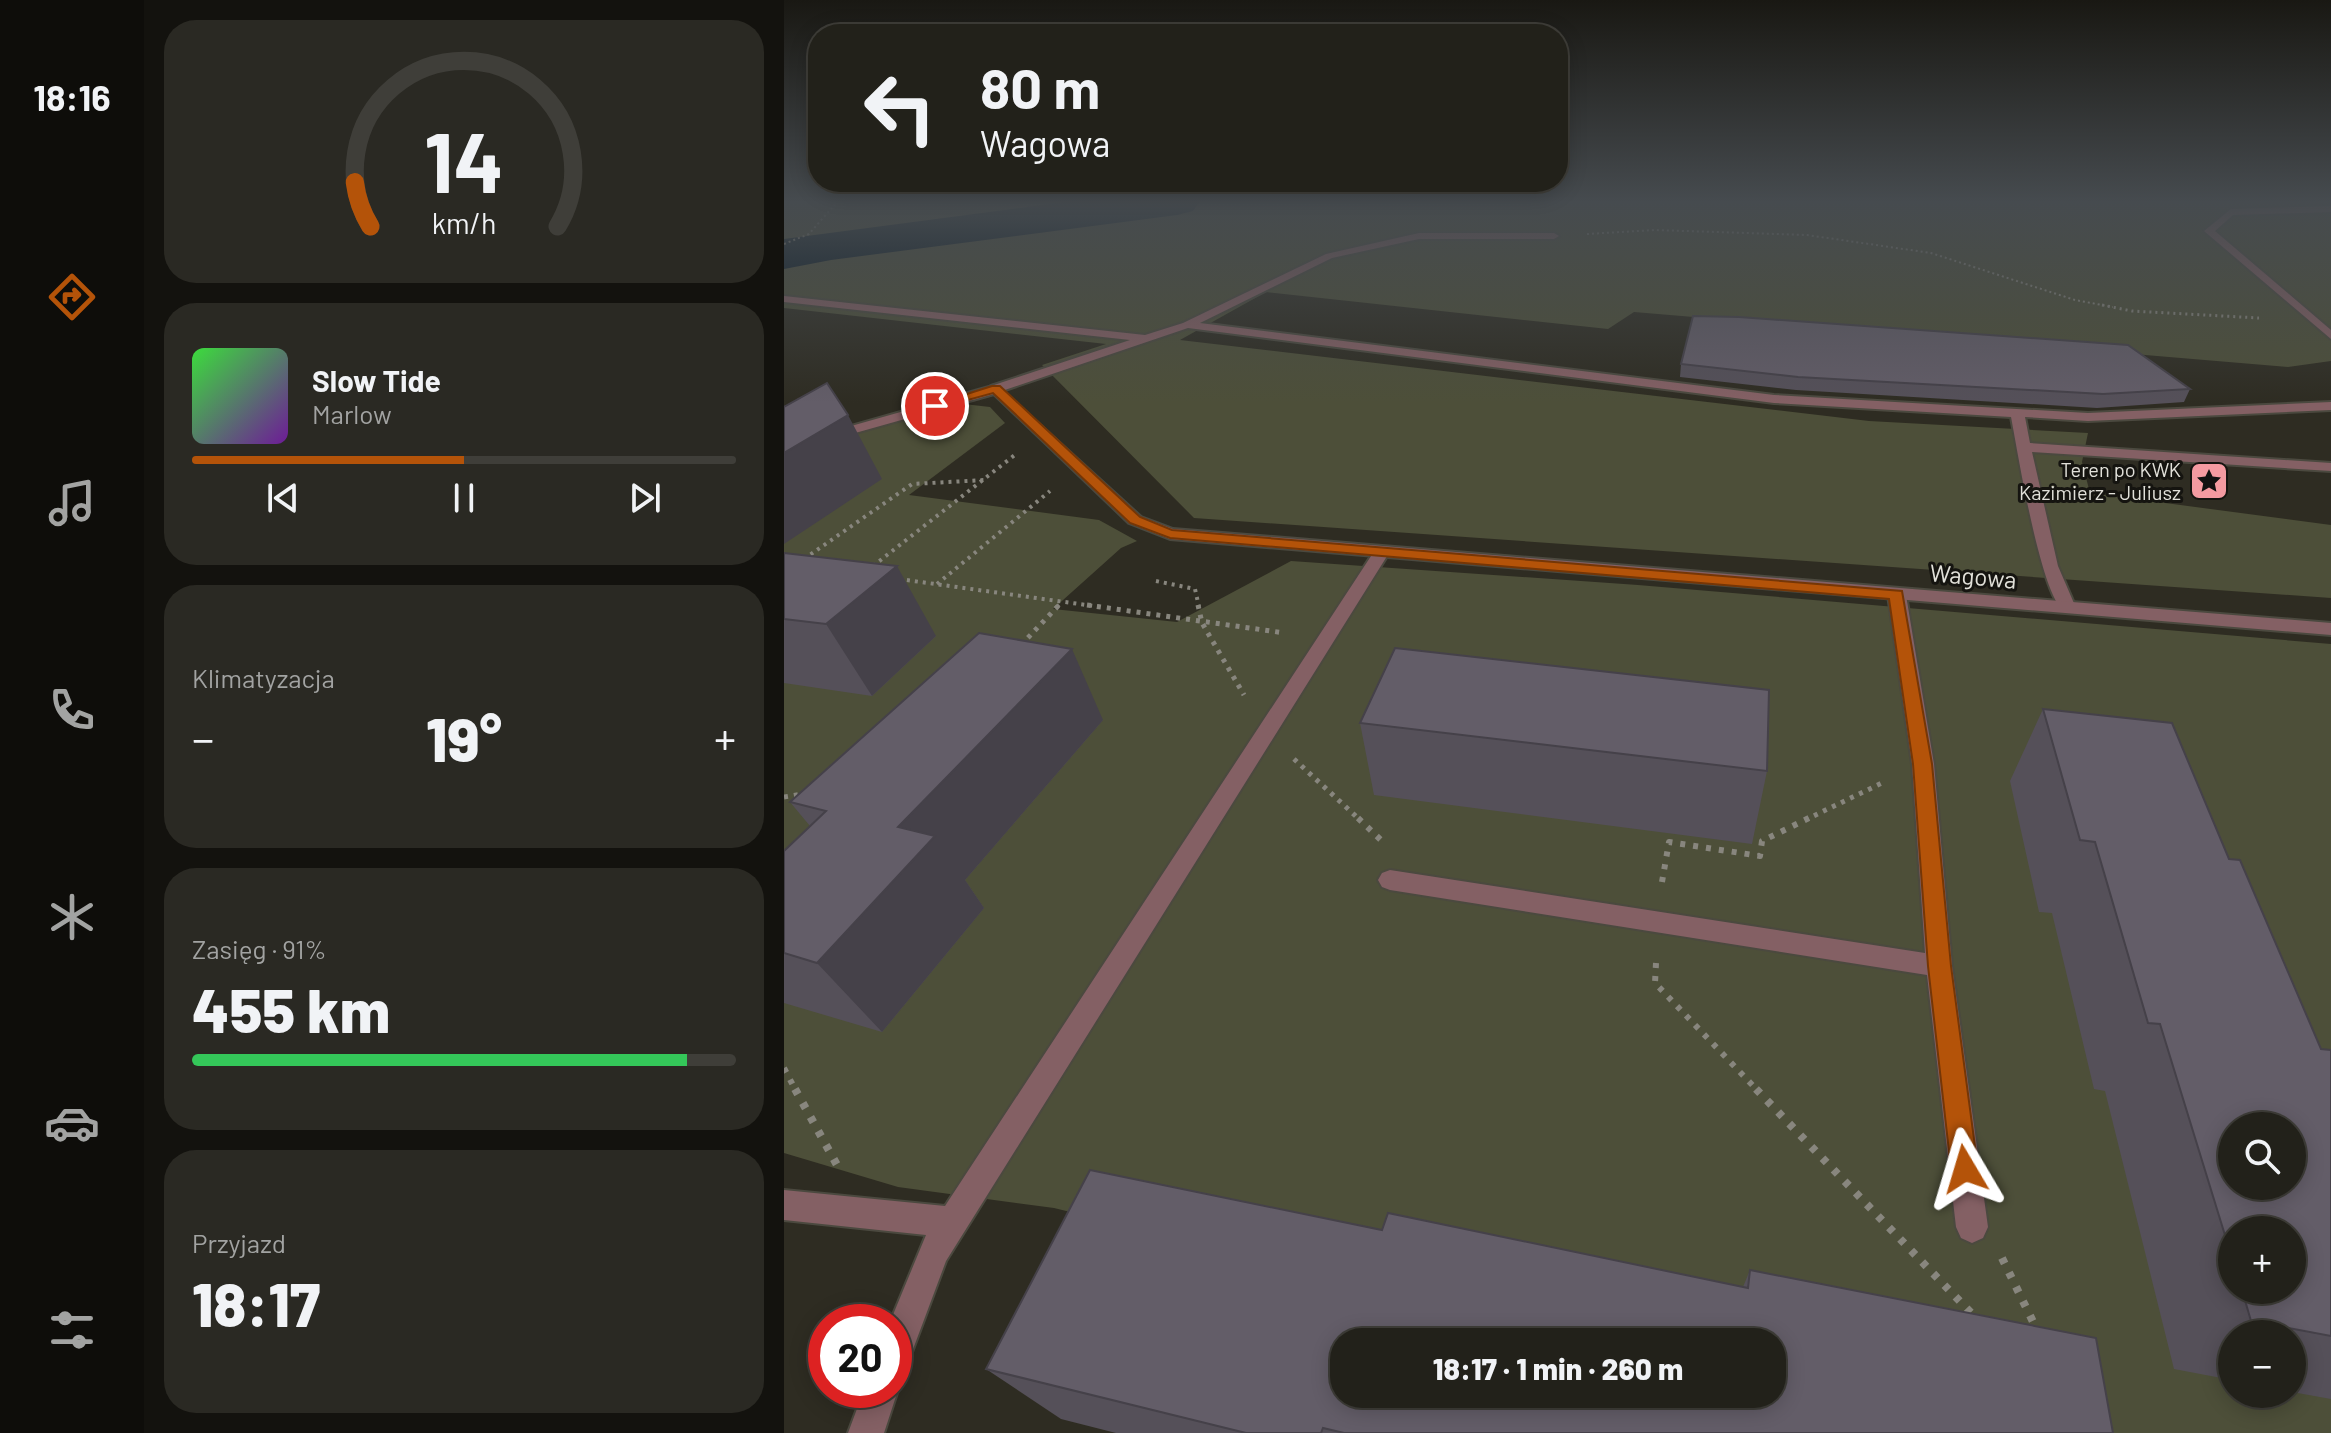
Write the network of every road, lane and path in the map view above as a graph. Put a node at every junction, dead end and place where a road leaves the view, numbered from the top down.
1 (1303, 269) edge
2 (1980, 269) edge
3 (2253, 269) edge
4 (784, 299) edge
5 (2311, 318) junction
6 (1187, 325) junction
7 (2331, 336) edge
8 (1150, 339) junction
9 (996, 389) junction
10 (2331, 406) edge
11 (2017, 413) junction
12 (1043, 433) junction
13 (2026, 447) junction
14 (784, 449) edge
15 (1079, 467) junction
16 (2331, 467) edge
17 (985, 480) junction
18 (1381, 553) junction
19 (808, 566) edge
20 (862, 574) edge
21 (892, 578) dead end
22 (1156, 581) dead end
23 (936, 584) junction
24 (1897, 595) junction
25 (1061, 602) junction
26 (2067, 608) junction
27 (1202, 623) junction
28 (2331, 629) edge
29 (1326, 638) junction
30 (1018, 648) edge
31 (1265, 732) junction
32 (1923, 764) junction
33 (812, 796) edge
34 (784, 797) edge
35 (1390, 880) joint
36 (1656, 922) junction
37 (1939, 966) junction
38 (784, 1068) edge
39 (784, 1205) edge
40 (864, 1212) junction
41 (953, 1222) junction
42 (1972, 1227) joint
43 (912, 1308) edge
44 (1984, 1326) edge
45 (2045, 1346) edge
46 (875, 1408) edge
47 (866, 1433) edge

1 - 6 street
2 - 5 path
3 - 5 street
4 - 8 street
5 - 7 street
6 - 8 street
6 - 11 street
8 - 9 street
9 - 12 street, Wagowa
9 - 14 street
10 - 11 street
11 - 13 street
12 - 15 street, Wagowa
12 - 17 path
13 - 16 street
13 - 26 street
15 - 18 street, Wagowa
15 - 23 path
17 - 19 path
17 - 20 path
18 - 24 street, Wagowa
18 - 29 street
21 - 23 path
22 - 27 path
23 - 25 path
24 - 26 street, Wagowa
24 - 32 street
25 - 27 path
25 - 30 path
26 - 28 street, Wagowa
27 - 29 path
27 - 31 path
29 - 31 street
31 - 35 path
31 - 41 street
32 - 36 path
32 - 37 street
33 - 34 path
35 - 36 street
36 - 37 street
36 - 44 path
37 - 42 street
38 - 40 path
39 - 40 street
40 - 41 street
41 - 43 street
42 - 45 path
46 - 47 street

